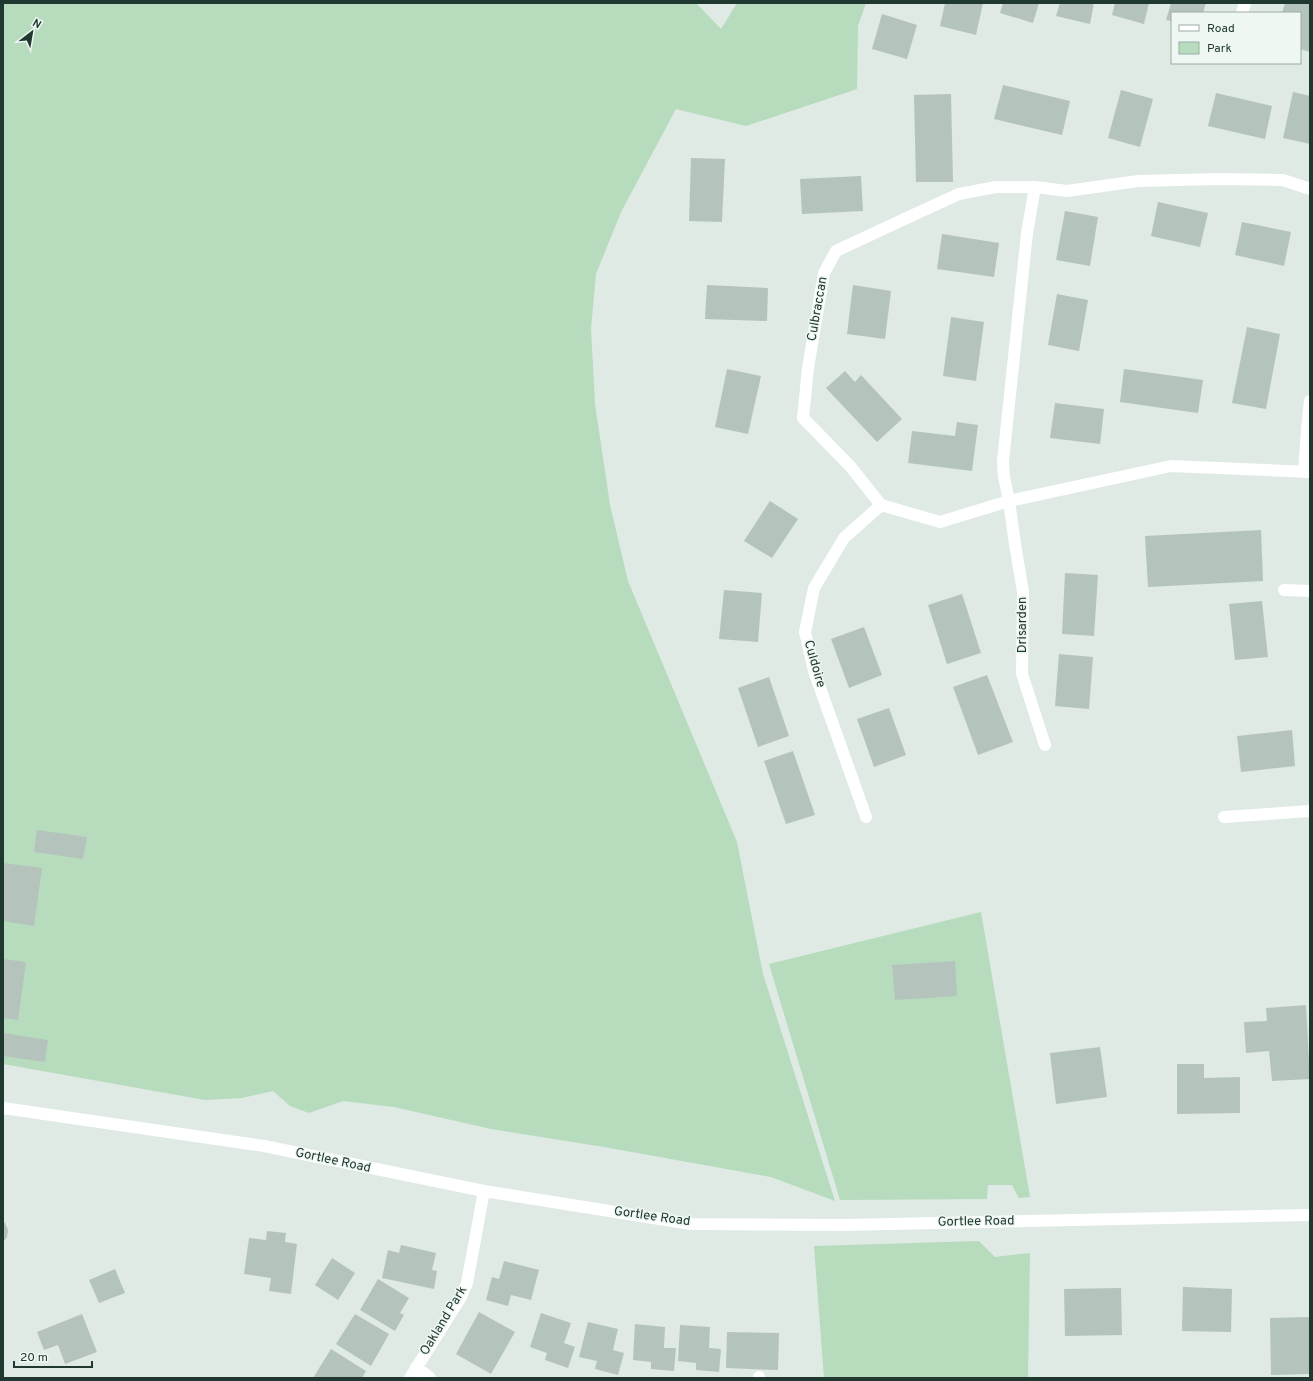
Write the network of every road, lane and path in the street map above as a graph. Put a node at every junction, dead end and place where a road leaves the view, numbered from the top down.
1 (1035, 187) junction
2 (1310, 189) edge
3 (1310, 401) edge
4 (1307, 472) edge
5 (1009, 501) junction
6 (880, 505) junction
7 (1284, 590) dead end
8 (1310, 591) edge
9 (1045, 745) dead end
10 (1310, 811) edge
11 (866, 817) dead end
12 (1224, 817) dead end
13 (3, 1108) edge
14 (484, 1191) junction
15 (1310, 1214) edge
16 (416, 1367) junction
17 (410, 1378) edge
18 (430, 1378) edge

1 - 2 street
1 - 5 street, Drisarden
1 - 6 street, Culbraccan
3 - 4 street
4 - 5 street
5 - 6 street
5 - 9 street, Drisarden
6 - 11 street, Culdoire
7 - 8 street
10 - 12 street
13 - 14 street, Gortlee Road
14 - 15 street, Gortlee Road
14 - 16 street, Oakland Park
16 - 17 street, Oakland Park
16 - 18 street

